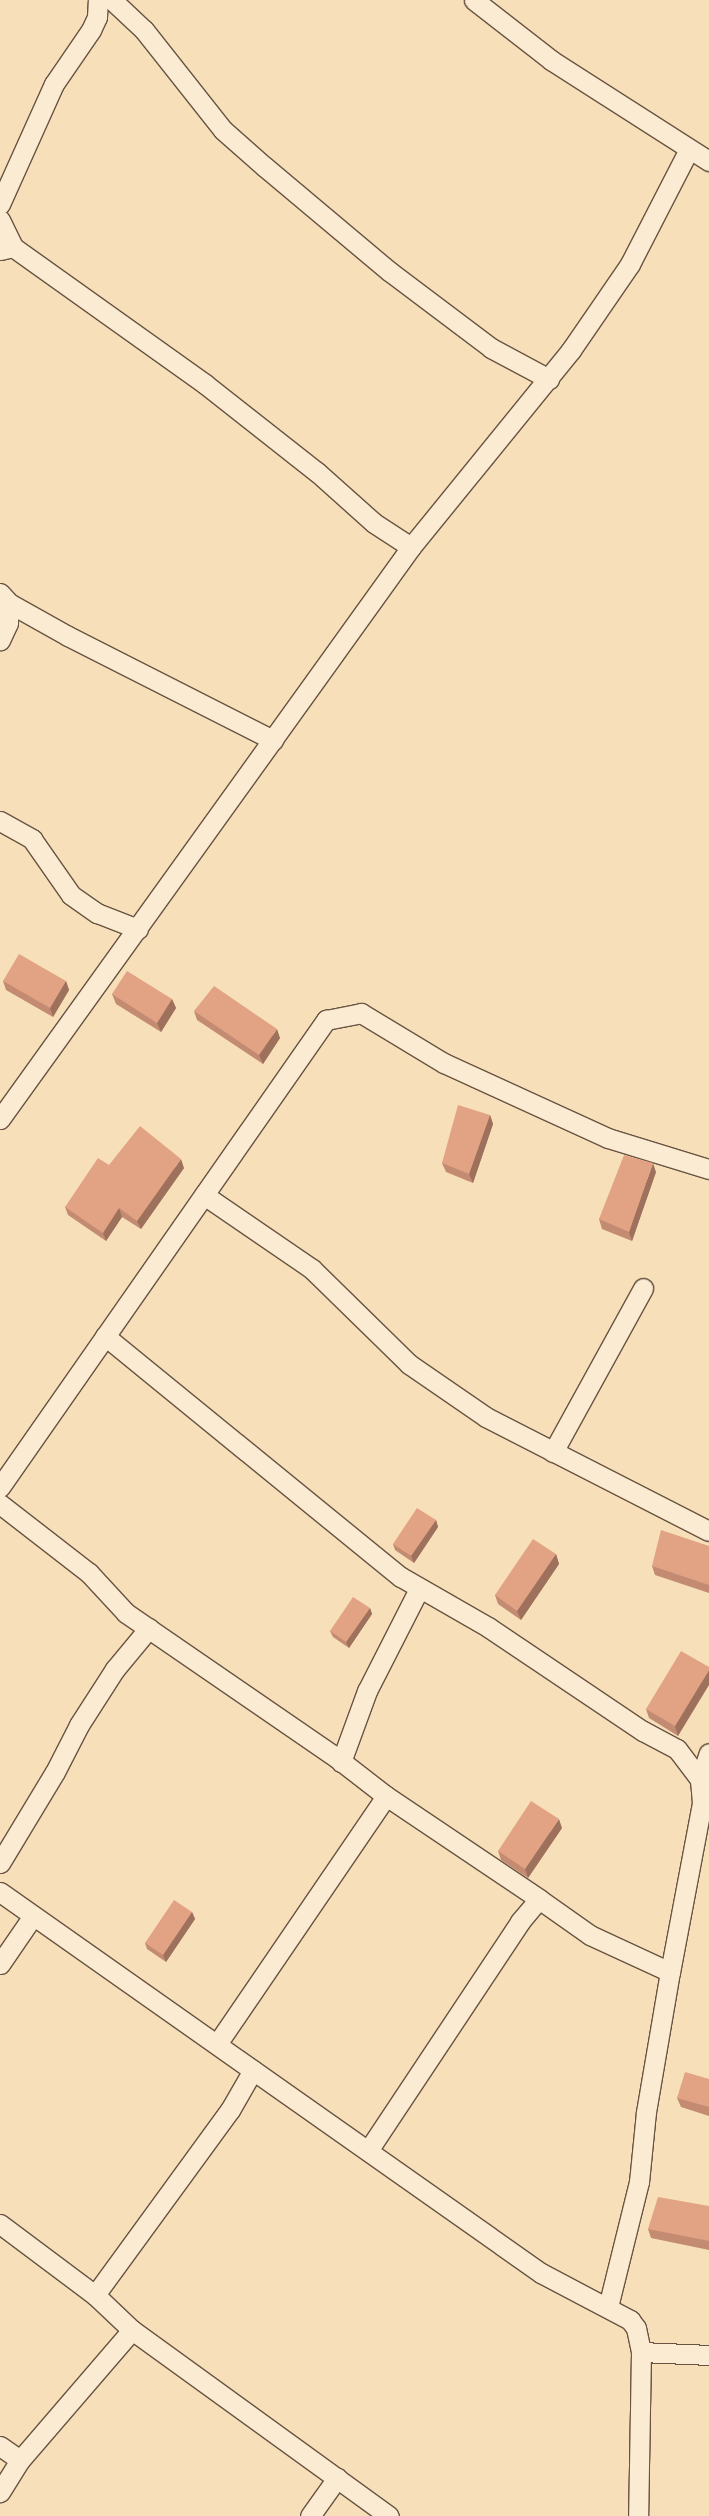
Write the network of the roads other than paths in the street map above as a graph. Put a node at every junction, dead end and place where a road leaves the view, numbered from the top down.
1 (98, 0) edge
2 (112, 0) edge
3 (474, 0) edge
4 (689, 149) junction
5 (709, 161) edge
6 (0, 204) edge
7 (0, 220) edge
8 (7, 249) edge
9 (549, 379) junction
10 (411, 547) junction
11 (5, 598) edge
12 (0, 640) edge
13 (273, 740) junction
14 (0, 821) edge
15 (138, 929) junction
16 (0, 1119) edge
17 (709, 1170) edge
18 (204, 1195) junction
19 (643, 1288) dead end
20 (105, 1336) junction
21 (553, 1452) junction
22 (0, 1487) edge
23 (0, 1504) edge
24 (709, 1530) edge
25 (419, 1589) junction
26 (149, 1628) junction
27 (709, 1752) edge
28 (342, 1762) junction
29 (700, 1780) junction
30 (386, 1796) junction
31 (0, 1863) edge
32 (0, 1892) edge
33 (539, 1900) junction
34 (33, 1916) junction
35 (0, 1964) edge
36 (670, 1972) junction
37 (217, 2044) junction
38 (253, 2070) junction
39 (369, 2149) junction
40 (0, 2224) edge
41 (95, 2294) junction
42 (608, 2307) junction
43 (132, 2330) junction
44 (640, 2352) junction
45 (709, 2355) edge
46 (0, 2446) edge
47 (20, 2460) junction
48 (337, 2478) junction
49 (0, 2492) edge
50 (310, 2516) edge
51 (389, 2516) edge
52 (638, 2516) edge

1 - 6 street
2 - 9 street
3 - 4 street
4 - 5 street
4 - 9 street
7 - 8 street
8 - 10 street
9 - 10 street
10 - 13 street
11 - 12 street
11 - 13 street
13 - 15 street
14 - 15 street
15 - 16 street
17 - 18 street
18 - 20 street
18 - 21 street
19 - 21 street
20 - 22 street
20 - 25 street
21 - 24 street
23 - 26 street
25 - 28 street
25 - 29 street
26 - 28 street
26 - 31 street
27 - 29 street
28 - 30 street
29 - 36 street
30 - 33 street
30 - 37 street
32 - 34 street
33 - 36 street
33 - 39 street
34 - 35 street
34 - 37 street
36 - 42 street
37 - 38 street
38 - 39 street
38 - 41 street
39 - 42 street
40 - 41 street
41 - 43 street
42 - 44 street
43 - 47 street
43 - 48 street
44 - 45 street
44 - 52 street
46 - 47 street
47 - 49 street
48 - 50 street
48 - 51 street

